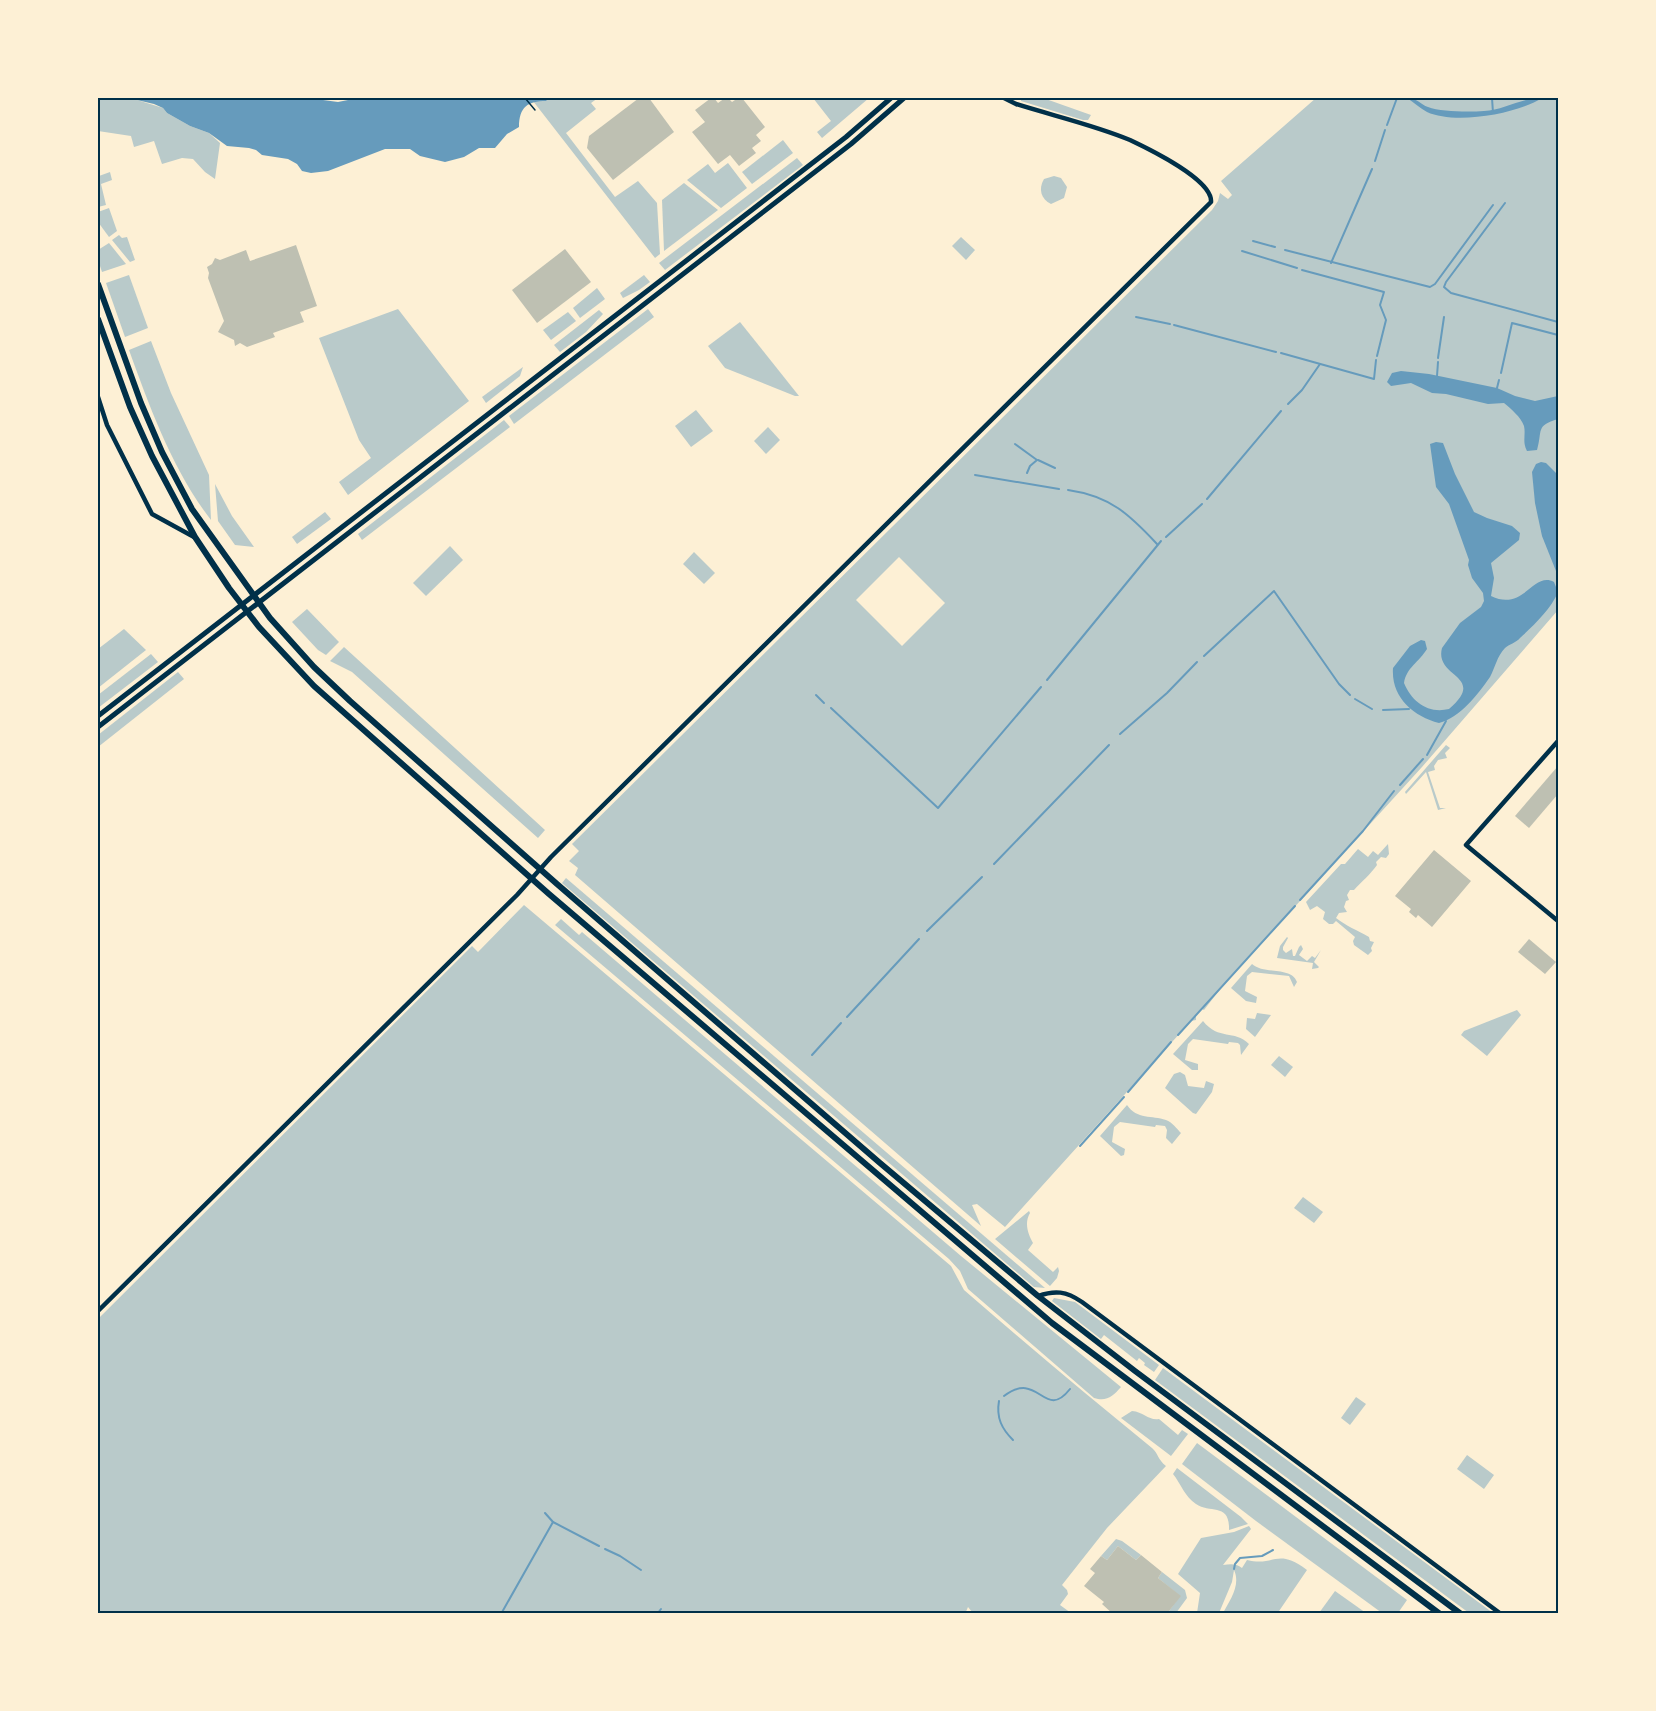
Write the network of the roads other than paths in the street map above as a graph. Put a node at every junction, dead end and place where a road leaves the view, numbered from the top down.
1 (891, 98) edge
2 (904, 98) edge
3 (1004, 98) edge
4 (98, 284) edge
5 (98, 319) edge
6 (98, 397) edge
7 (195, 537) junction
8 (253, 596) junction
9 (259, 603) junction
10 (242, 604) junction
11 (248, 612) junction
12 (98, 716) edge
13 (98, 727) edge
14 (1558, 741) edge
15 (540, 869) junction
16 (532, 879) junction
17 (1558, 921) edge
18 (1038, 1296) junction
19 (98, 1311) edge
20 (1440, 1614) edge
21 (1461, 1614) edge
22 (1501, 1614) edge

1 - 8 street
2 - 9 street
3 - 15 street
4 - 8 main road
5 - 7 main road
6 - 7 street
7 - 10 main road
8 - 9 main road
8 - 10 street
9 - 11 street
9 - 15 main road
10 - 11 main road
10 - 12 street
11 - 13 street
11 - 16 main road
14 - 17 street
15 - 16 street
15 - 18 main road
16 - 19 street
16 - 20 main road
18 - 21 main road
18 - 22 street

